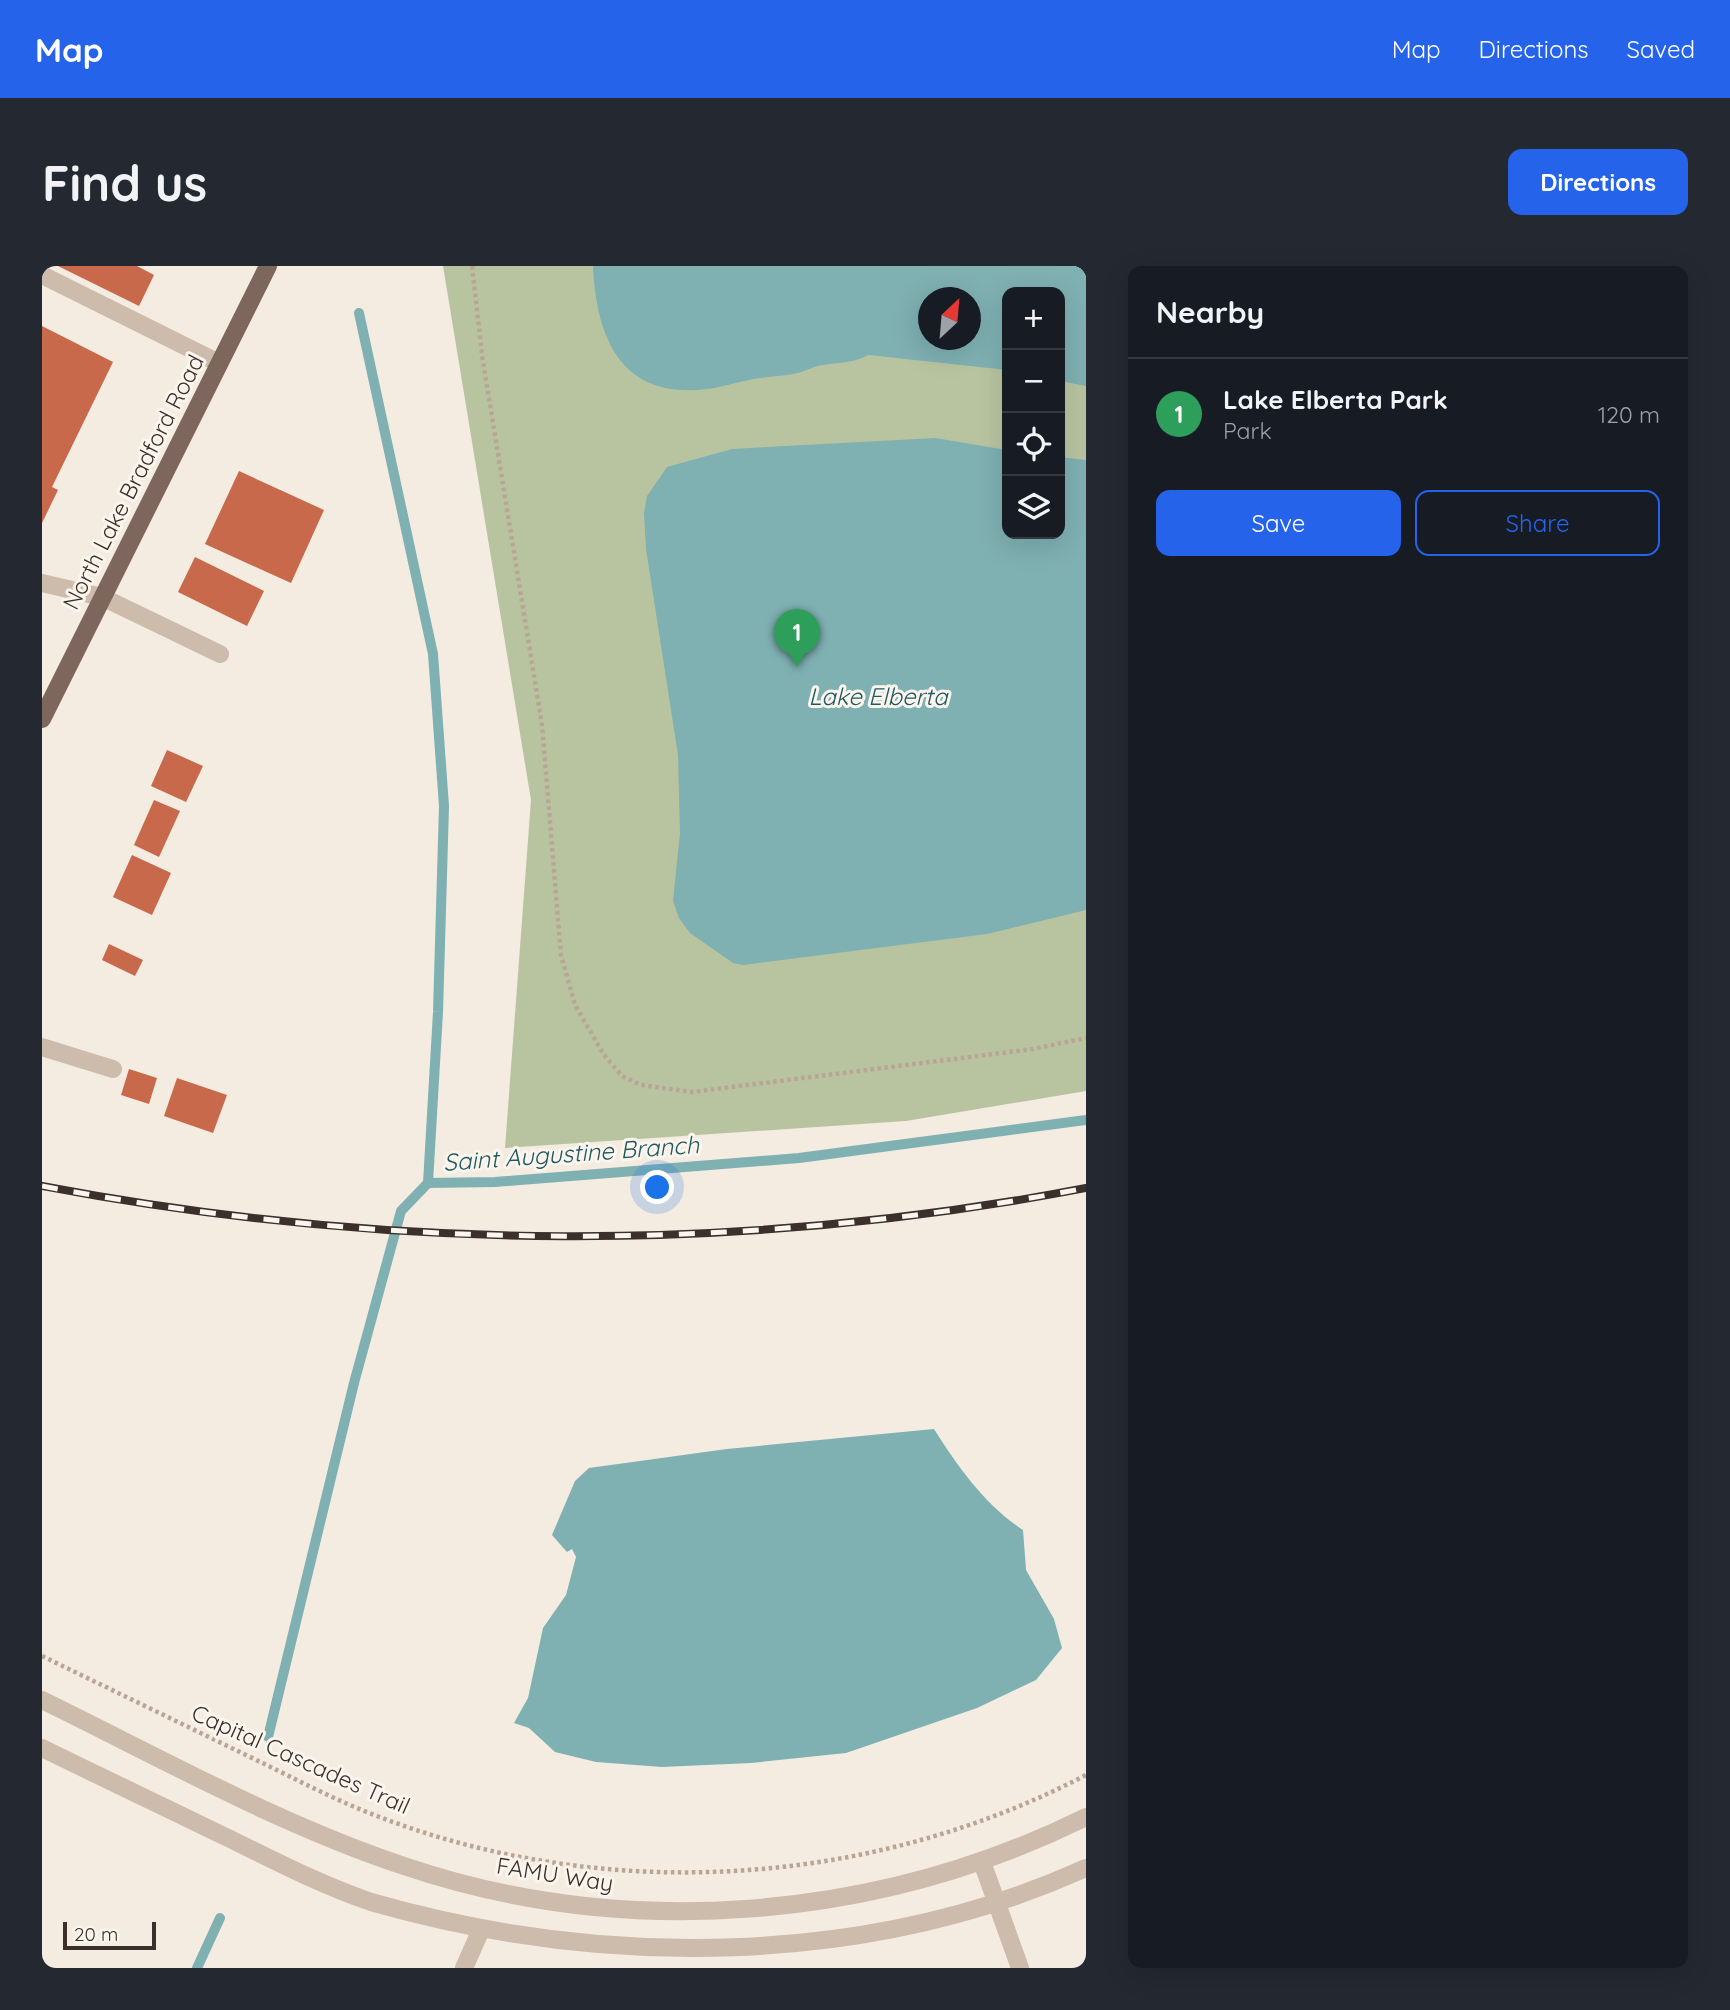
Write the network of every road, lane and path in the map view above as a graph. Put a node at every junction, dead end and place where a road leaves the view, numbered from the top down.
1 (266, 266) edge
2 (471, 266) edge
3 (49, 273) edge
4 (219, 363) junction
5 (42, 583) edge
6 (102, 597) junction
7 (220, 654) dead end
8 (42, 719) edge
9 (1086, 1038) edge
10 (42, 1047) edge
11 (113, 1069) dead end
12 (42, 1656) edge
13 (42, 1700) edge
14 (42, 1748) edge
15 (1086, 1775) edge
16 (1086, 1817) edge
17 (982, 1861) junction
18 (1086, 1868) edge
19 (998, 1904) junction
20 (480, 1932) junction
21 (464, 1968) edge
22 (1020, 1968) edge

1 - 4 main road, North Lake Bradford Road
2 - 9 path
3 - 4 street
4 - 6 main road, North Lake Bradford Road
5 - 6 street
6 - 7 street
6 - 8 main road, North Lake Bradford Road
10 - 11 street
12 - 15 path, Capital Cascades Trail
13 - 17 street, FAMU Way
14 - 20 street
16 - 17 street, FAMU Way
17 - 19 street
18 - 19 street
19 - 20 street
19 - 22 street
20 - 21 street

